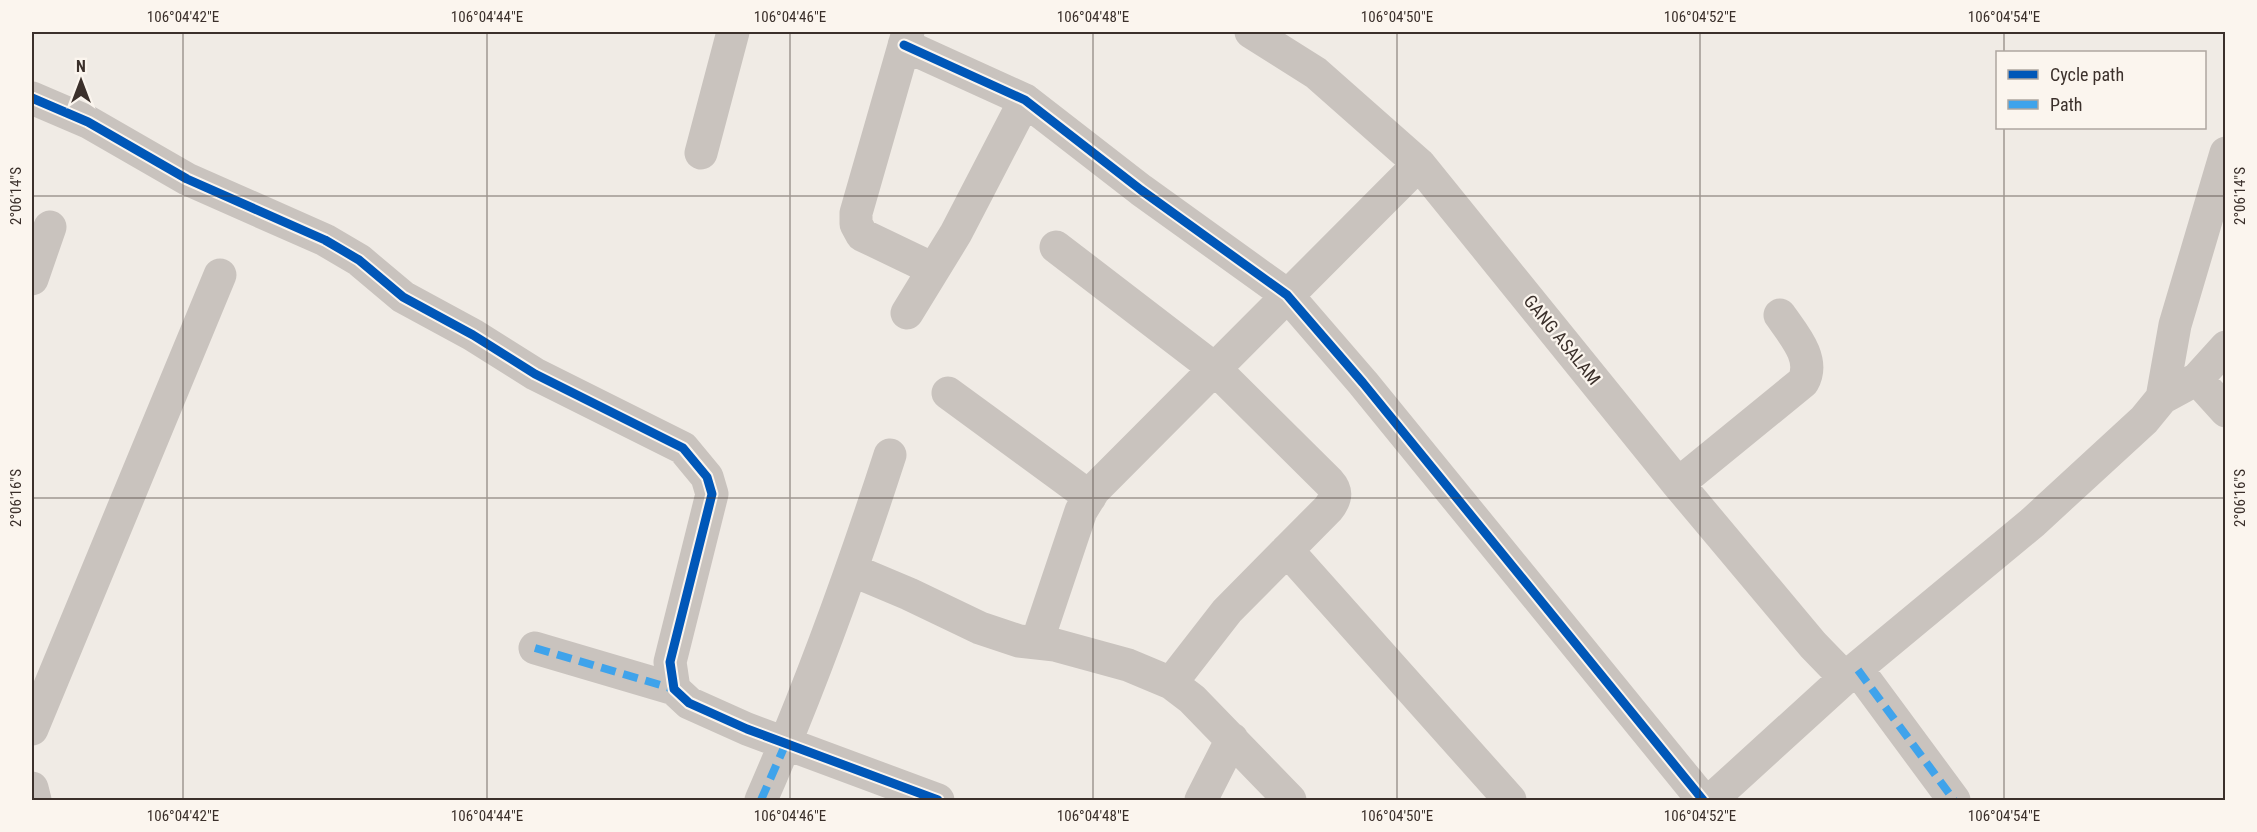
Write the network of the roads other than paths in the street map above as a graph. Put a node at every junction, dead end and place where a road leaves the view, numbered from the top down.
1 (733, 32) edge
2 (1251, 32) edge
3 (906, 38) edge
4 (32, 98) edge
5 (1025, 100) junction
6 (701, 153) dead end
7 (2226, 153) edge
8 (1419, 164) junction
9 (50, 227) dead end
10 (1056, 247) dead end
11 (933, 270) junction
12 (220, 275) dead end
13 (32, 279) edge
14 (1287, 295) junction
15 (907, 314) dead end
16 (1780, 315) dead end
17 (2226, 347) edge
18 (1215, 369) junction
19 (2197, 379) junction
20 (948, 393) dead end
21 (2162, 398) junction
22 (2226, 411) edge
23 (890, 455) dead end
24 (1678, 484) junction
25 (1090, 497) junction
26 (1287, 550) junction
27 (852, 570) junction
28 (1036, 642) junction
29 (535, 648) dead end
30 (1852, 674) junction
31 (1171, 682) junction
32 (675, 688) junction
33 (32, 729) edge
34 (1232, 739) junction
35 (786, 743) junction
36 (32, 788) edge
37 (35, 801) edge
38 (761, 801) edge
39 (938, 801) edge
40 (1201, 801) edge
41 (1290, 801) edge
42 (1510, 801) edge
43 (1703, 801) edge
44 (1711, 801) edge
45 (1954, 801) edge

1 - 6 street
2 - 8 street, GANG ASALAM
3 - 5 street
3 - 11 street
4 - 32 street
5 - 11 street
5 - 14 street
7 - 21 street
8 - 14 street
8 - 24 street, GANG ASALAM
9 - 13 street
10 - 18 street
11 - 15 street
12 - 33 street
14 - 18 street
14 - 43 street
16 - 24 street
17 - 19 street
18 - 25 street
18 - 26 street
19 - 21 street
19 - 22 street
20 - 25 street
21 - 30 street
23 - 27 street
24 - 30 street, GANG ASALAM
25 - 28 street
26 - 31 street
26 - 42 street
27 - 28 street
27 - 35 street
28 - 31 street
29 - 32 street
30 - 44 street
30 - 45 street, GANG ASALAM
31 - 34 street
32 - 35 street
34 - 40 street
34 - 41 street
35 - 38 street
35 - 39 street
36 - 37 street

